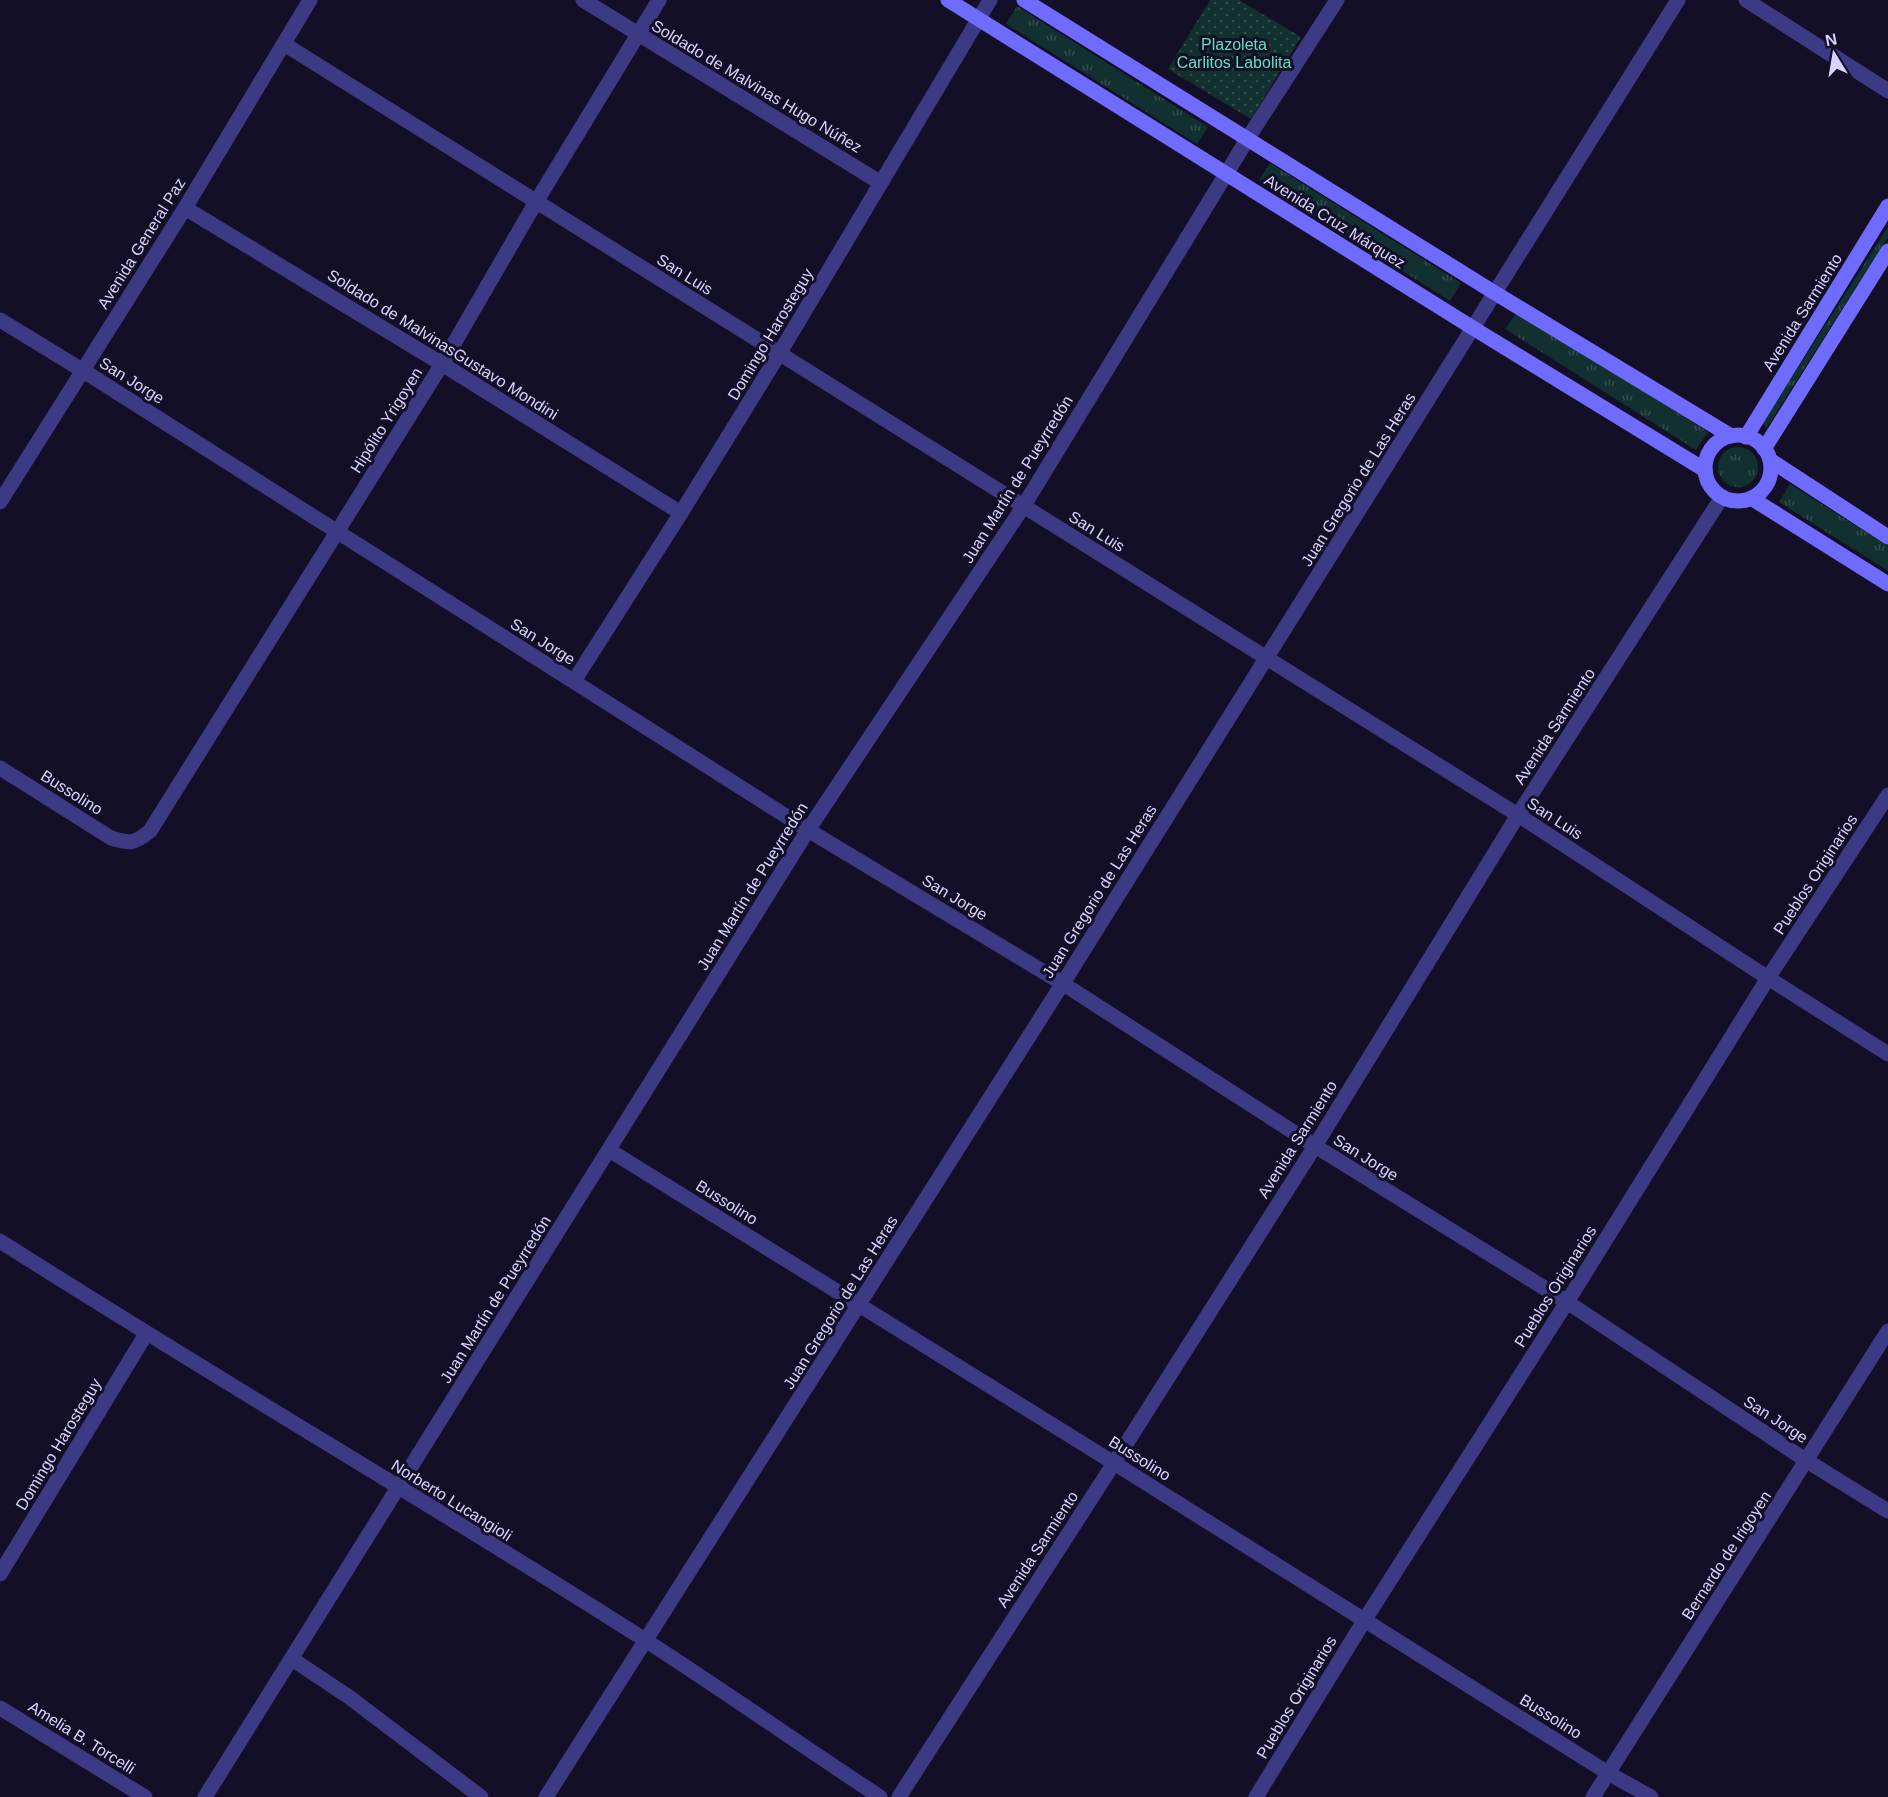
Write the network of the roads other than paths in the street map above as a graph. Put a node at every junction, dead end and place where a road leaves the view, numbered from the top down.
1 (310, 0) edge
2 (583, 0) edge
3 (659, 0) edge
4 (948, 0) edge
5 (990, 0) edge
6 (1024, 0) edge
7 (1337, 0) edge
8 (1678, 0) edge
9 (1746, 0) edge
10 (978, 20) junction
11 (638, 34) junction
12 (284, 44) junction
13 (1888, 91) edge
14 (1248, 138) junction
15 (1226, 174) junction
16 (881, 183) junction
17 (536, 202) junction
18 (1888, 206) edge
19 (185, 208) junction
20 (1888, 251) edge
21 (1495, 293) junction
22 (0, 320) edge
23 (1473, 328) junction
24 (779, 354) junction
25 (442, 364) junction
26 (82, 370) junction
27 (1739, 437) junction
28 (1767, 454) junction
29 (1705, 470) junction
30 (1722, 497) junction
31 (1751, 498) junction
32 (0, 502) edge
33 (1023, 507) junction
34 (681, 513) junction
35 (338, 532) junction
36 (1888, 537) edge
37 (1888, 584) edge
38 (1268, 659) junction
39 (574, 681) junction
40 (0, 768) edge
41 (1888, 795) edge
42 (1518, 815) junction
43 (808, 830) junction
44 (127, 843) joint
45 (1768, 978) junction
46 (1062, 982) junction
47 (1888, 1054) edge
48 (1315, 1146) junction
49 (609, 1150) junction
50 (0, 1241) edge
51 (1567, 1302) junction
52 (859, 1306) junction
53 (1888, 1331) edge
54 (146, 1334) junction
55 (1807, 1461) junction
56 (1114, 1463) junction
57 (399, 1488) junction
58 (1888, 1511) edge
59 (0, 1574) edge
60 (1364, 1621) junction
61 (646, 1641) junction
62 (292, 1659) junction
63 (0, 1708) edge
64 (1608, 1773) junction
65 (145, 1797) edge
66 (206, 1797) edge
67 (481, 1797) edge
68 (546, 1797) edge
69 (880, 1797) edge
70 (899, 1797) edge
71 (1256, 1797) edge
72 (1593, 1797) edge
73 (1651, 1797) edge

1 - 12 street, Avenida General Paz
2 - 11 street, Soldado de Malvinas Hugo Núñez
3 - 11 street, Hipólito Yrigoyen
4 - 10 main road, Avenida Cruz Márquez
5 - 10 street, Domingo Harosteguy
6 - 14 main road, Avenida Cruz Márquez
7 - 14 street, Juan Martín de Pueyrredón
8 - 21 street, Juan Gregorio de Las Heras
9 - 13 street
10 - 15 main road, Avenida Cruz Márquez
10 - 16 street, Domingo Harosteguy
11 - 16 street, Soldado de Malvinas Hugo Núñez
11 - 17 street, Hipólito Yrigoyen
12 - 17 street, San Luis
12 - 19 street, Avenida General Paz
14 - 15 street, Juan Martín de Pueyrredón
14 - 21 main road, Avenida Cruz Márquez
15 - 23 main road, Avenida Cruz Márquez
15 - 33 street, Juan Martín de Pueyrredón
16 - 24 street, Domingo Harosteguy
17 - 24 street, San Luis
17 - 25 street, Hipólito Yrigoyen
18 - 27 main road, Avenida Sarmiento
19 - 25 street, Soldado de MalvinasGustavo Mondini
19 - 26 street, Avenida General Paz
20 - 28 main road
21 - 23 street, Juan Gregorio de Las Heras
21 - 27 main road, Avenida Cruz Márquez
22 - 26 street, San Jorge
23 - 29 main road, Avenida Cruz Márquez
23 - 38 street, Juan Gregorio de Las Heras
24 - 33 street, San Luis
24 - 34 street, Domingo Harosteguy
25 - 34 street, Soldado de MalvinasGustavo Mondini
25 - 35 street, Hipólito Yrigoyen
26 - 32 street, Avenida General Paz
26 - 35 street, San Jorge
27 - 28 main road
27 - 29 main road
28 - 31 main road
28 - 36 main road
29 - 30 main road
30 - 31 main road
30 - 42 street, Avenida Sarmiento
31 - 37 main road
33 - 38 street, San Luis
33 - 43 street, Juan Martín de Pueyrredón
34 - 39 street, Domingo Harosteguy
35 - 39 street, San Jorge
35 - 44 street, Hipólito Yrigoyen
38 - 42 street, San Luis
38 - 46 street, Juan Gregorio de Las Heras
39 - 43 street, San Jorge
40 - 44 street, Bussolino
41 - 45 street, Pueblos Originarios
42 - 45 street, San Luis
42 - 48 street, Avenida Sarmiento
43 - 46 street, San Jorge
43 - 49 street, Juan Martín de Pueyrredón
45 - 47 street, San Luis
45 - 51 street, Pueblos Originarios
46 - 48 street, San Jorge
46 - 52 street, Juan Gregorio de Las Heras
48 - 51 street, San Jorge
48 - 56 street, Avenida Sarmiento
49 - 52 street, Bussolino
49 - 57 street, Juan Martín de Pueyrredón
50 - 54 street, Norberto Lucangioli
51 - 55 street, San Jorge
51 - 60 street, Pueblos Originarios
52 - 56 street, Bussolino
52 - 61 street, Juan Gregorio de Las Heras
53 - 55 street, Bernardo de Irigoyen
54 - 57 street, Norberto Lucangioli
54 - 59 street, Domingo Harosteguy
55 - 58 street, San Jorge
55 - 64 street, Bernardo de Irigoyen
56 - 60 street, Bussolino
56 - 70 street, Avenida Sarmiento
57 - 61 street, Norberto Lucangioli
57 - 62 street, Juan Martín de Pueyrredón
60 - 64 street, Bussolino
60 - 71 street, Pueblos Originarios
61 - 68 street, Juan Gregorio de Las Heras
61 - 69 street, Norberto Lucangioli
62 - 66 street, Juan Martín de Pueyrredón
62 - 67 street
63 - 65 street, Amelia B. Torcelli
64 - 72 street, Bernardo de Irigoyen
64 - 73 street, Bussolino

